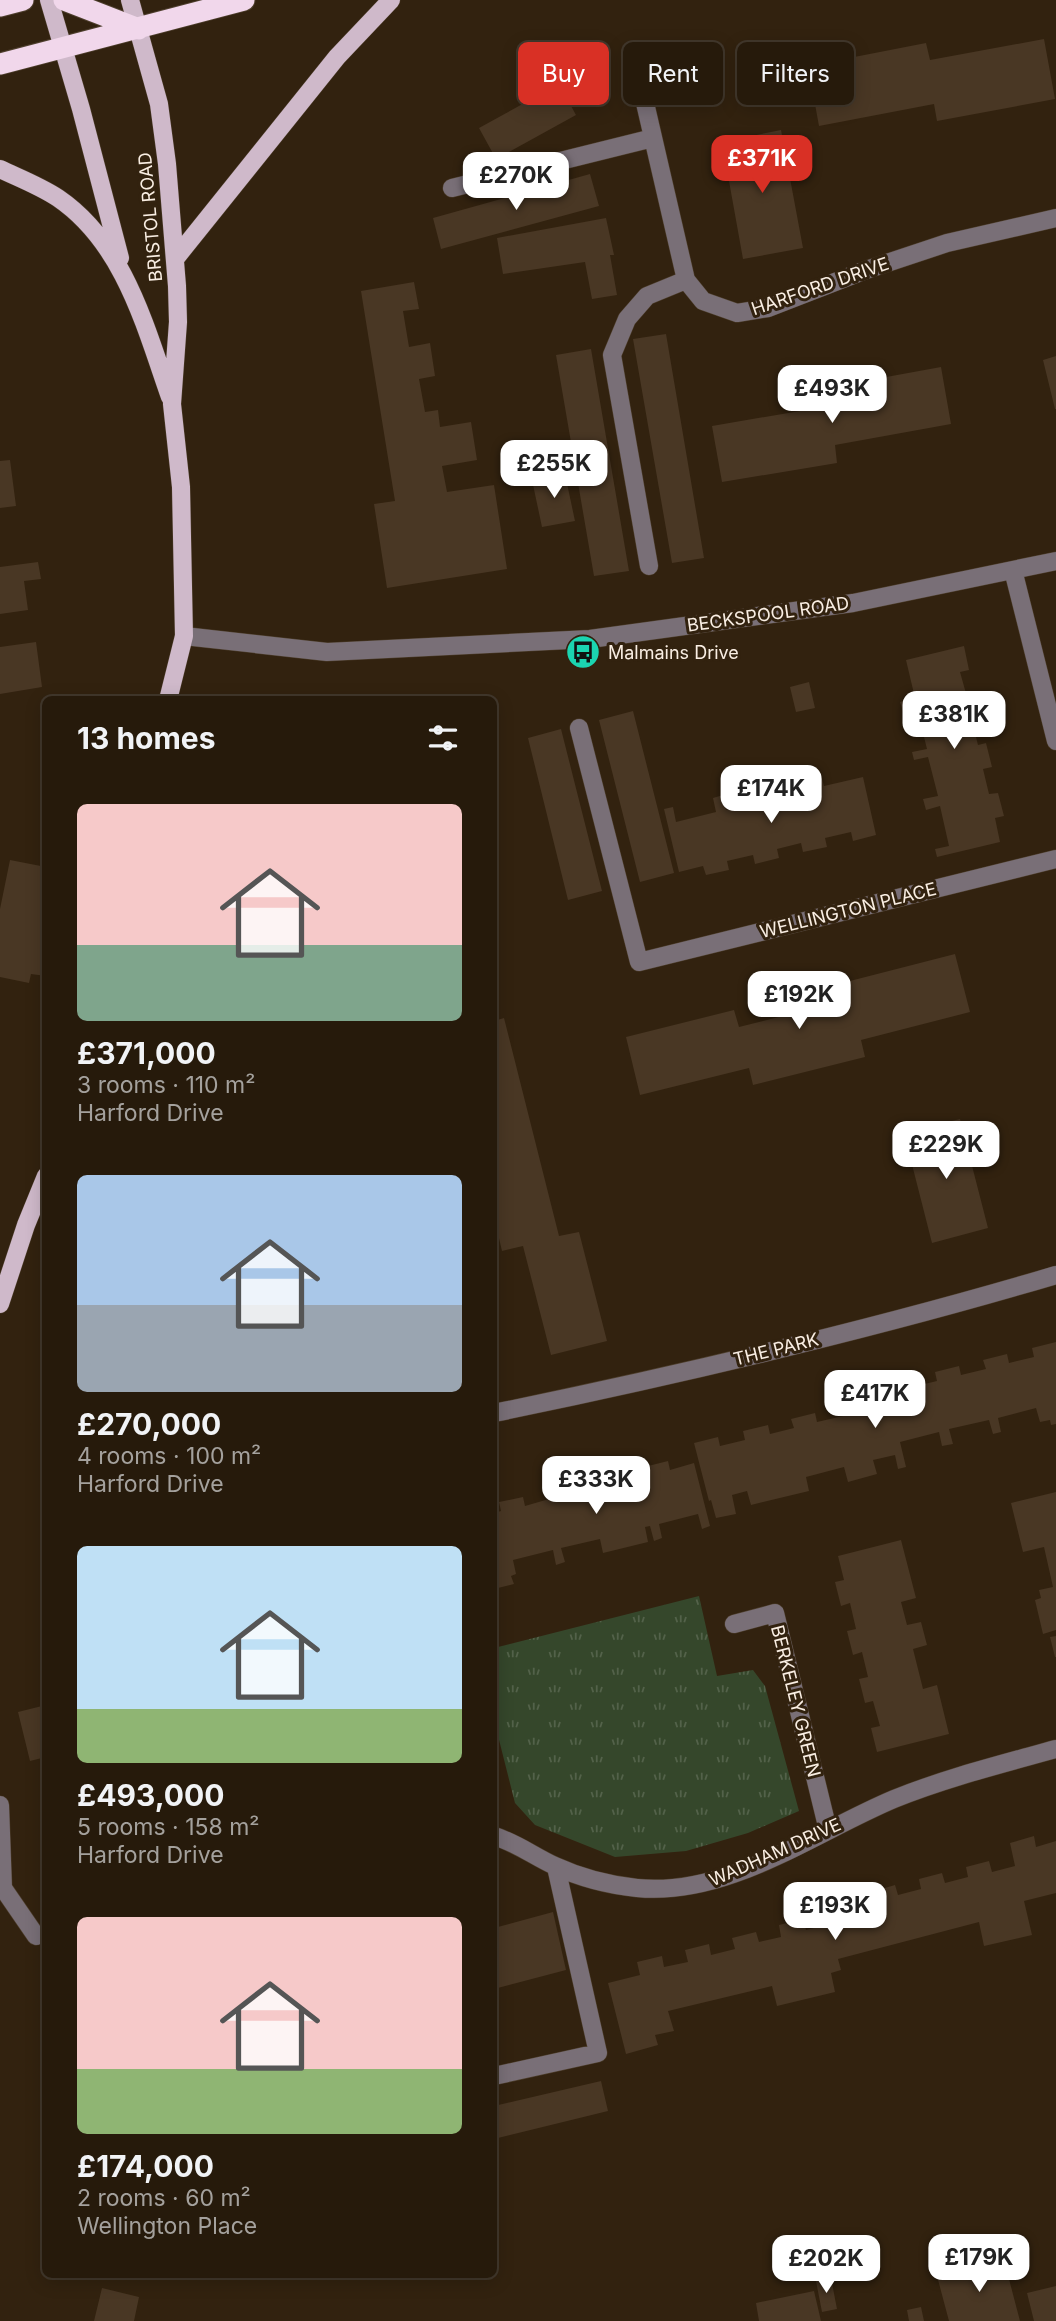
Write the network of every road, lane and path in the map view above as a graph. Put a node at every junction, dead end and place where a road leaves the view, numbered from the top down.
1 (23, 0) edge
2 (49, 0) edge
3 (64, 0) edge
4 (130, 0) edge
5 (244, 0) edge
6 (391, 0) edge
7 (0, 6) edge
8 (139, 29) junction
9 (63, 47) junction
10 (0, 64) edge
11 (645, 105) edge
12 (653, 138) junction
13 (0, 169) edge
14 (452, 188) dead end
15 (1056, 218) edge
16 (175, 258) junction
17 (125, 279) junction
18 (686, 280) junction
19 (172, 404) junction
20 (1056, 561) edge
21 (649, 566) dead end
22 (1013, 570) junction
23 (184, 636) junction
24 (169, 696) edge
25 (579, 728) dead end
26 (1056, 741) edge
27 (1056, 859) edge
28 (42, 1185) edge
29 (1056, 1275) edge
30 (0, 1304) edge
31 (497, 1412) edge
32 (734, 1624) dead end
33 (1056, 1749) edge
34 (0, 1805) edge
35 (828, 1830) junction
36 (497, 1835) edge
37 (556, 1867) junction
38 (34, 1936) edge
39 (497, 2075) edge

1 - 7 highway
2 - 9 main road
3 - 8 highway
4 - 8 main road, BRISTOL ROAD
5 - 8 highway
6 - 16 main road
8 - 9 highway
8 - 16 main road, BRISTOL ROAD
9 - 10 highway
9 - 17 main road
11 - 12 street
12 - 14 street
12 - 18 street
13 - 17 main road
15 - 18 street, HARFORD DRIVE
16 - 19 main road, BRISTOL ROAD
17 - 19 main road, BRISTOL ROAD
18 - 21 street
19 - 23 main road, BRISTOL ROAD
20 - 22 street, BECKSPOOL ROAD
22 - 23 street, BECKSPOOL ROAD
22 - 26 street
23 - 24 main road, BRISTOL ROAD
25 - 27 street, WELLINGTON PLACE
28 - 30 main road
29 - 31 street, THE PARK
32 - 35 street, BERKELEY GREEN
33 - 35 street, WADHAM DRIVE
34 - 38 street
35 - 37 street, WADHAM DRIVE
36 - 37 street, WADHAM DRIVE
37 - 39 street

